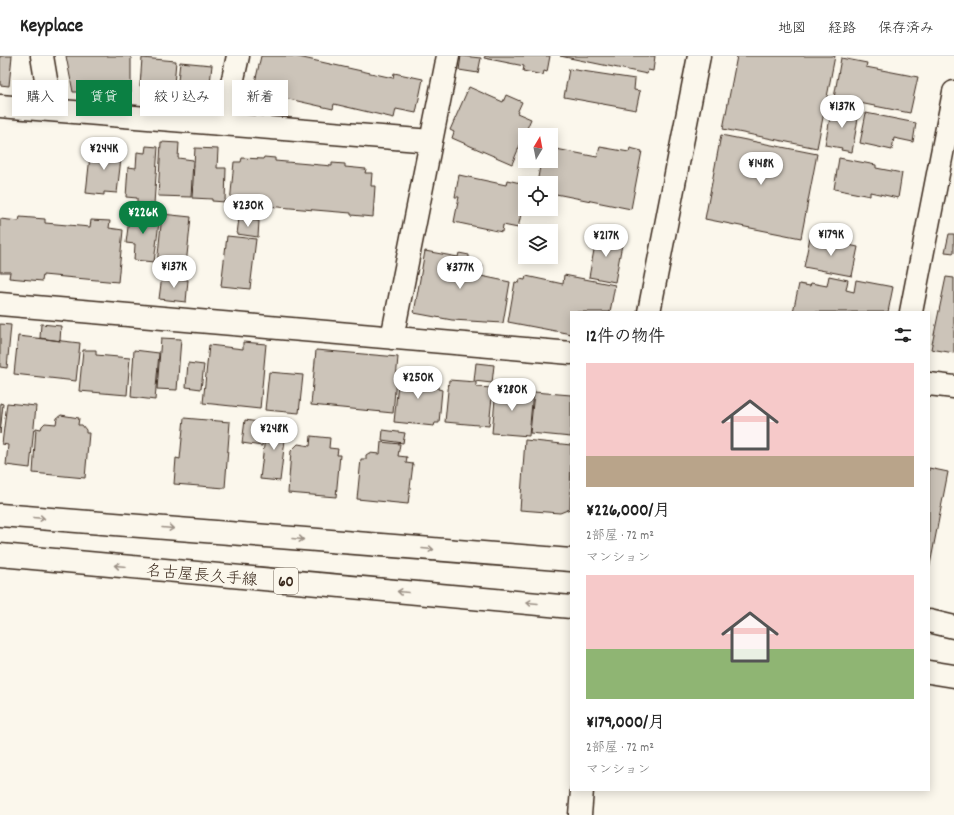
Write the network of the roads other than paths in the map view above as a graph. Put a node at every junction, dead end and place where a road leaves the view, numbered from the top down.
1 (42, 56) edge
2 (238, 56) edge
3 (448, 56) edge
4 (699, 56) edge
5 (46, 80) edge
6 (954, 92) edge
7 (0, 106) edge
8 (12, 107) edge
9 (68, 110) edge
10 (223, 124) junction
11 (432, 141) junction
12 (0, 304) edge
13 (649, 311) edge
14 (911, 311) edge
15 (392, 338) junction
16 (570, 353) edge
17 (930, 384) edge
18 (954, 387) edge
19 (0, 515) edge
20 (0, 556) edge
21 (570, 560) edge
22 (570, 607) edge
23 (930, 621) edge
24 (954, 627) edge
25 (930, 672) edge
26 (954, 676) edge
27 (582, 791) edge
28 (580, 815) edge

1 - 5 street
2 - 10 street
3 - 11 street
4 - 13 street
6 - 14 street
7 - 8 street
9 - 10 street
10 - 11 street
11 - 15 street
12 - 15 street
15 - 16 street
17 - 18 street
19 -> 21 street
22 -> 20 street, 名古屋長久手線 / 60
23 - 24 street
25 - 26 street
27 - 28 street

